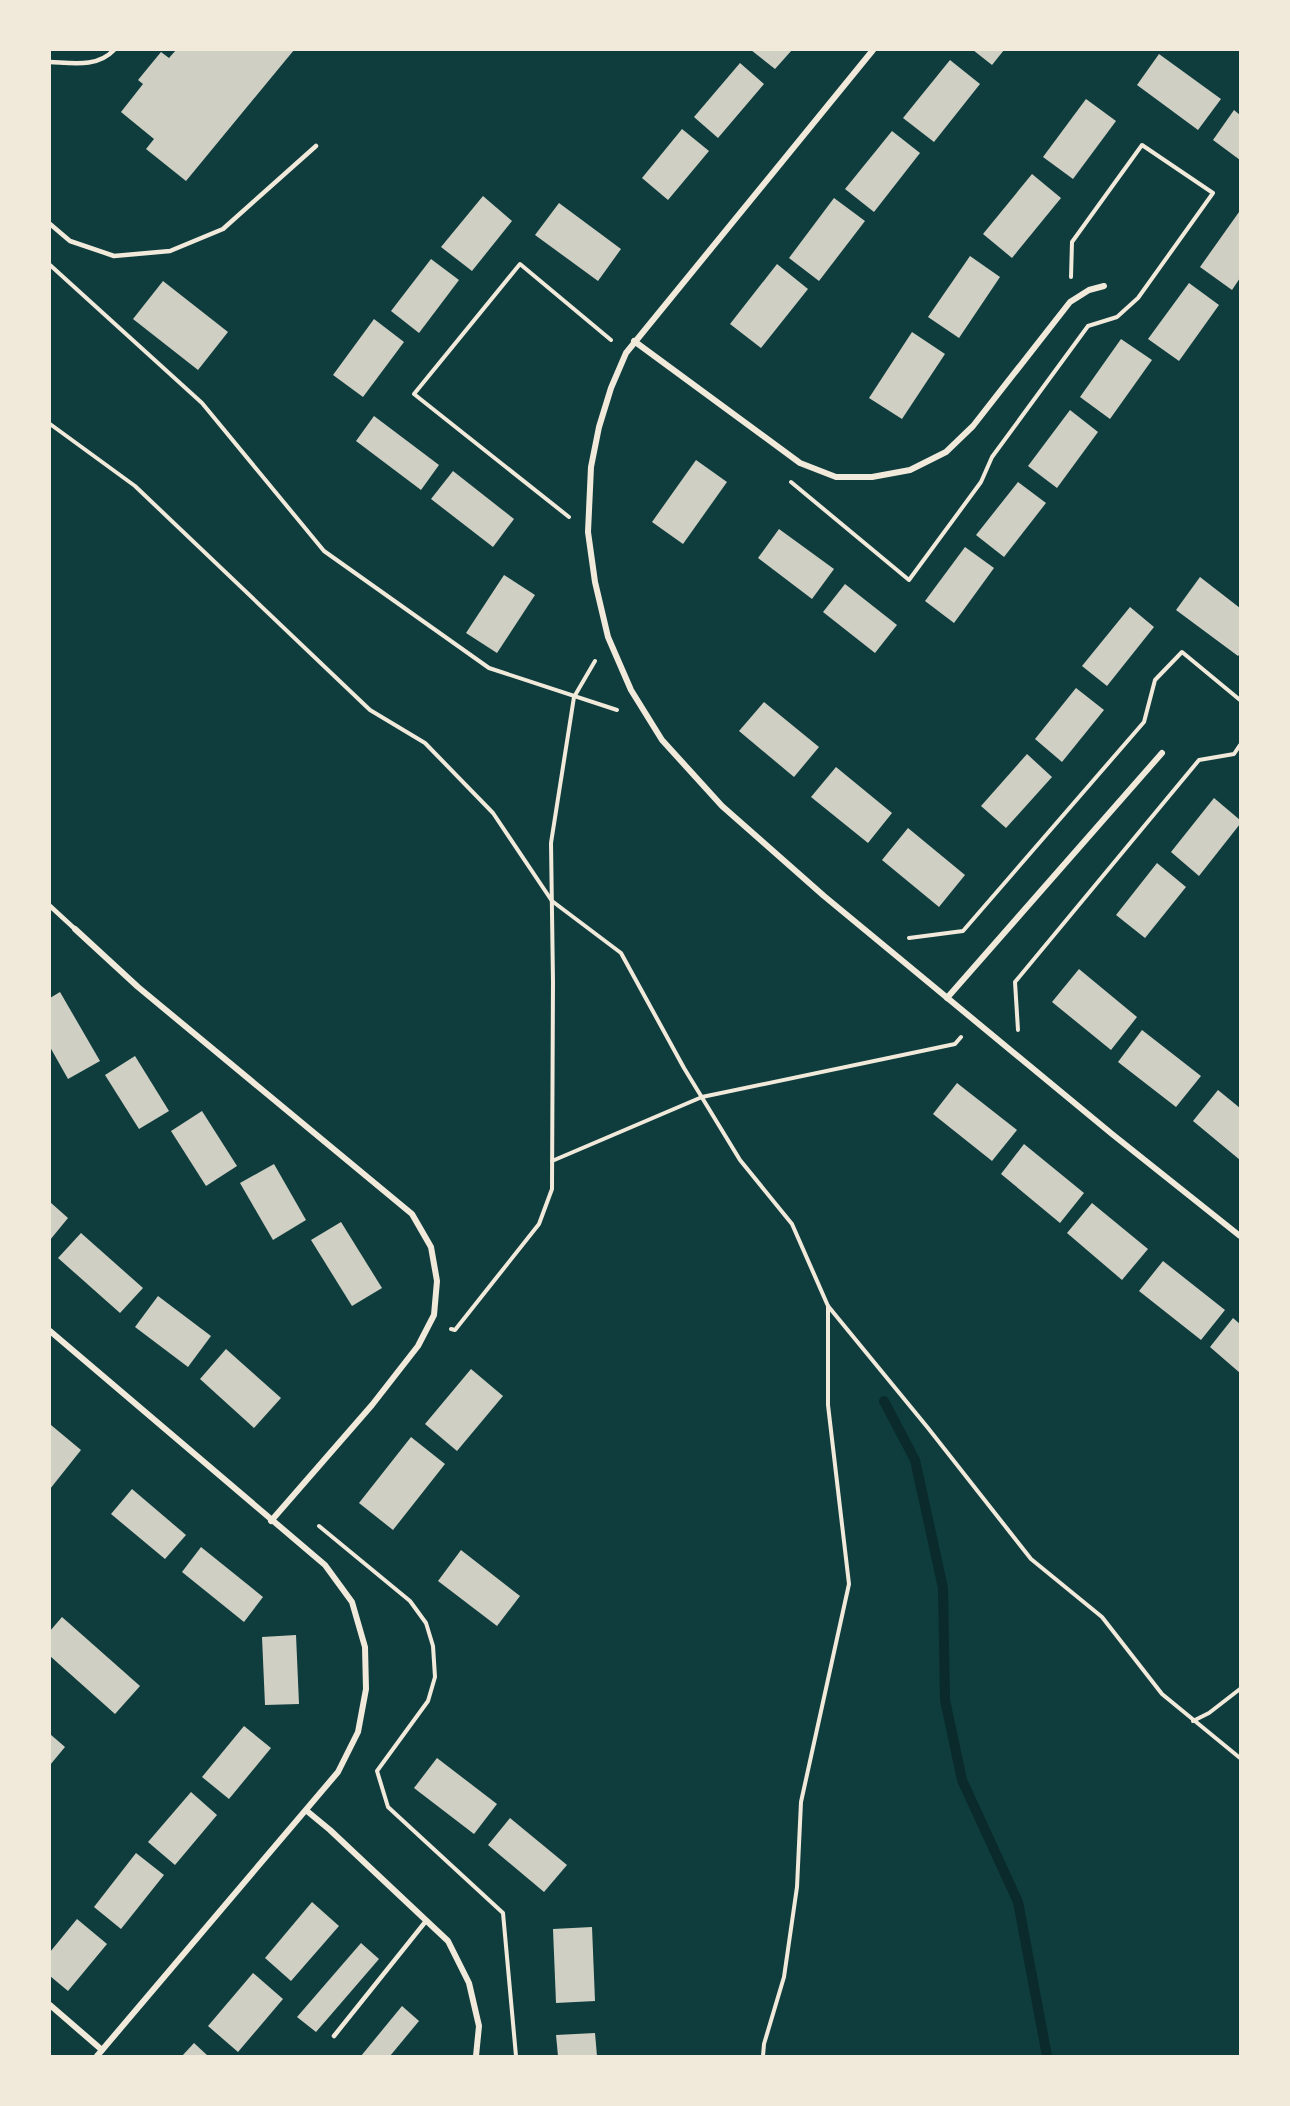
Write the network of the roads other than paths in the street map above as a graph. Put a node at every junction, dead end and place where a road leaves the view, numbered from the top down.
1 (114, 50) edge
2 (873, 50) edge
3 (50, 62) edge
4 (316, 146) dead end
5 (50, 224) edge
6 (1104, 286) dead end
7 (634, 341) junction
8 (1162, 753) dead end
9 (50, 906) edge
10 (75, 929) joint
11 (947, 998) junction
12 (1240, 1236) edge
13 (51, 1334) edge
14 (271, 1521) junction
15 (306, 1811) junction
16 (426, 1921) junction
17 (50, 2005) edge
18 (334, 2036) dead end
19 (102, 2050) junction
20 (97, 2056) edge
21 (476, 2056) edge

1 - 3 lane
2 - 7 street
4 - 5 lane
6 - 7 street
7 - 11 street
8 - 11 street
9 - 10 lane
10 - 14 street
11 - 12 street
13 - 14 street
14 - 15 street
15 - 16 street
15 - 19 street
16 - 18 lane
16 - 21 street
17 - 19 street
19 - 20 street

